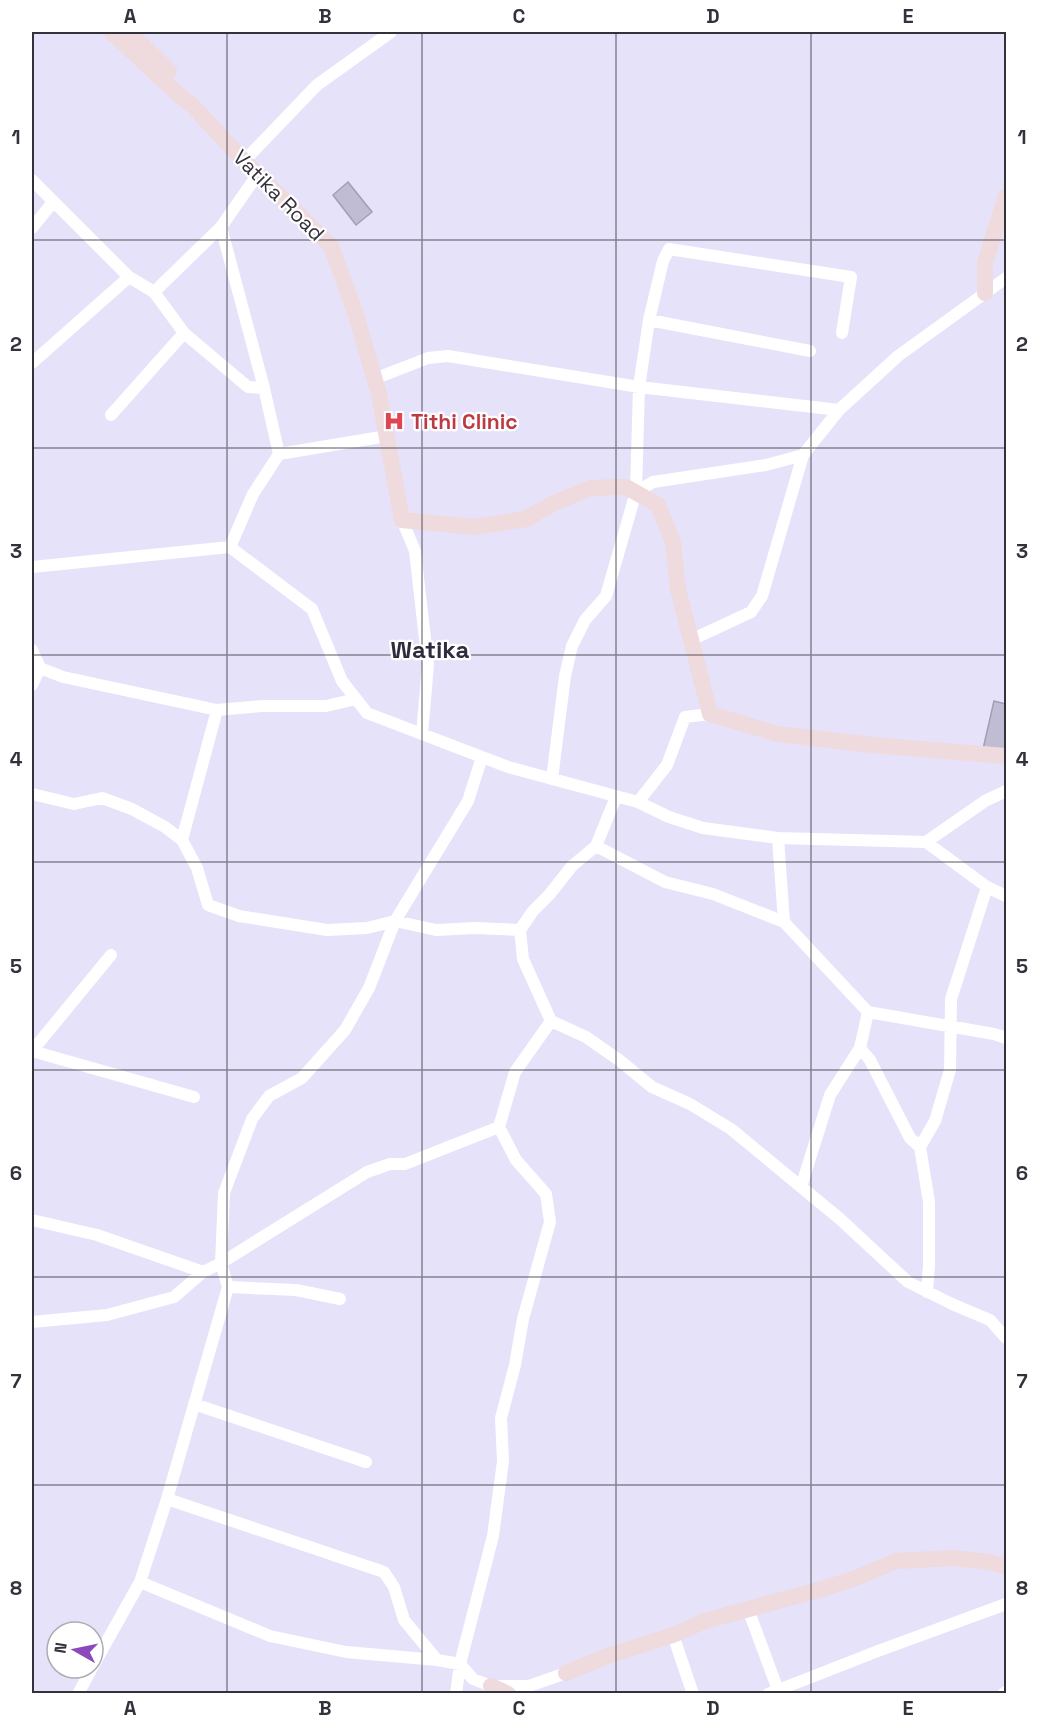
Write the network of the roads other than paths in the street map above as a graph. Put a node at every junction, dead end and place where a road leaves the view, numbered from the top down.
1 (111, 32) edge
2 (130, 32) edge
3 (391, 32) edge
4 (192, 105) junction
5 (244, 161) junction
6 (258, 174) junction
7 (32, 180) edge
8 (1006, 196) edge
9 (53, 202) junction
10 (221, 227) junction
11 (32, 228) edge
12 (129, 277) junction
13 (1006, 278) edge
14 (154, 292) junction
15 (985, 293) junction
16 (649, 320) junction
17 (184, 333) junction
18 (842, 333) dead end
19 (810, 351) dead end
20 (32, 363) edge
21 (375, 380) junction
22 (639, 387) junction
23 (264, 388) junction
24 (839, 410) junction
25 (111, 415) dead end
26 (387, 436) junction
27 (279, 454) junction
28 (803, 455) junction
29 (636, 492) junction
30 (402, 520) junction
31 (230, 547) junction
32 (32, 567) edge
33 (691, 640) junction
34 (32, 650) edge
35 (40, 668) junction
36 (32, 685) edge
37 (356, 699) junction
38 (217, 710) junction
39 (710, 714) junction
40 (422, 734) junction
41 (1006, 756) edge
42 (482, 758) junction
43 (552, 780) junction
44 (1006, 791) edge
45 (32, 794) edge
46 (616, 797) junction
47 (638, 802) junction
48 (778, 838) junction
49 (182, 840) junction
50 (926, 842) junction
51 (596, 846) junction
52 (987, 887) junction
53 (1006, 897) edge
54 (395, 921) junction
55 (784, 922) junction
56 (520, 930) junction
57 (111, 955) dead end
58 (868, 1012) junction
59 (551, 1021) junction
60 (950, 1026) junction
61 (1006, 1038) edge
62 (860, 1048) junction
63 (32, 1051) edge
64 (194, 1097) dead end
65 (499, 1127) junction
66 (920, 1148) junction
67 (801, 1187) junction
68 (32, 1220) edge
69 (221, 1263) junction
70 (204, 1272) junction
71 (228, 1287) junction
72 (927, 1292) junction
73 (340, 1299) dead end
74 (32, 1322) edge
75 (1006, 1338) edge
76 (194, 1404) junction
77 (366, 1462) dead end
78 (167, 1499) junction
79 (1006, 1566) edge
80 (140, 1582) junction
81 (1006, 1605) edge
82 (748, 1609) junction
83 (673, 1635) junction
84 (105, 1644) edge
85 (437, 1660) junction
86 (460, 1664) junction
87 (567, 1673) joint
88 (85, 1680) edge
89 (491, 1686) junction
90 (773, 1692) edge
91 (78, 1694) edge
92 (456, 1694) edge
93 (508, 1694) edge
94 (693, 1694) edge

1 - 4 street, Vatika Road
2 - 4 street
3 - 5 street
4 - 5 street, Vatika Road
5 - 6 street, Vatika Road
6 - 10 street
6 - 21 street, Vatika Road
7 - 9 street
8 - 15 street
9 - 11 street
9 - 12 street
10 - 14 street
10 - 23 street
12 - 14 street
12 - 20 street
13 - 15 street
14 - 17 street
15 - 24 street
16 - 18 street
16 - 19 street
16 - 22 street
17 - 23 street
17 - 25 street
21 - 22 street
21 - 26 street, Vatika Road
22 - 24 street
22 - 29 street
23 - 27 street
24 - 28 street
26 - 27 street
26 - 30 street, Vatika Road
27 - 31 street
28 - 29 street
28 - 33 street
29 - 30 street
29 - 33 street
29 - 43 street
30 - 40 street
31 - 32 street
31 - 37 street
33 - 39 street
34 - 35 street
35 - 36 street
35 - 38 street
37 - 38 street
37 - 40 street
38 - 49 street
39 - 41 street
39 - 47 street
40 - 42 street
42 - 43 street
42 - 54 street
43 - 46 street
44 - 50 street
45 - 49 street
46 - 47 street
46 - 51 street
47 - 48 street
48 - 50 street
48 - 55 street
49 - 54 street
50 - 52 street
51 - 55 street
51 - 56 street
52 - 53 street
52 - 60 street
54 - 56 street
54 - 69 street
55 - 58 street
56 - 59 street
57 - 63 street
58 - 60 street
58 - 62 street
59 - 65 street
59 - 67 street
60 - 61 street
60 - 66 street
62 - 66 street
62 - 67 street
63 - 64 street
65 - 69 street
65 - 86 street
66 - 72 street
67 - 72 street
68 - 70 street
69 - 70 street
69 - 71 street
70 - 74 street
71 - 73 street
71 - 76 street
72 - 75 street
76 - 77 street
76 - 78 street
78 - 80 street
78 - 85 street
79 - 82 street
80 - 84 street
80 - 85 street
81 - 90 street
82 - 83 street
82 - 90 street
83 - 87 street
83 - 94 street
85 - 86 street
86 - 89 street
86 - 92 street
87 - 89 street
88 - 91 street
89 - 93 street

